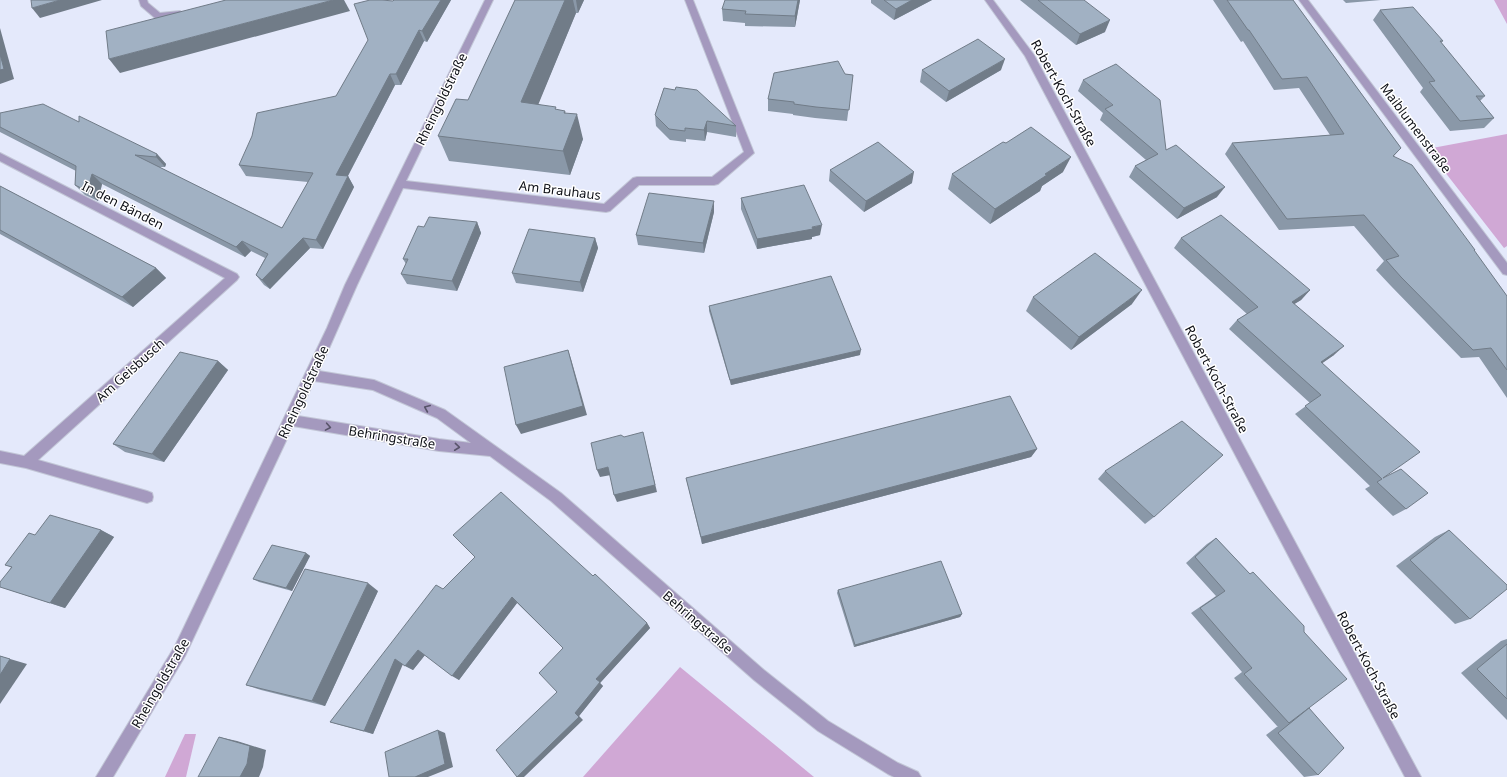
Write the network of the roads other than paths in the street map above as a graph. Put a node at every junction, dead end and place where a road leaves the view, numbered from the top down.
1 (143, 0) edge
2 (488, 0) edge
3 (688, 0) edge
4 (989, 0) edge
5 (1303, 0) edge
6 (190, 14) edge
7 (0, 157) edge
8 (400, 184) junction
9 (1507, 271) edge
10 (233, 277) joint
11 (311, 375) junction
12 (290, 420) junction
13 (495, 452) junction
14 (0, 457) edge
15 (26, 462) junction
16 (147, 497) dead end
17 (104, 777) edge
18 (913, 777) edge
19 (1412, 777) edge

1 - 6 street
2 - 8 street, Rheingoldstraße
3 - 8 street, Am Brauhaus
4 - 19 street, Robert-Koch-Straße
5 - 9 street, Maiblumenstraße
7 - 10 street, In den Bänden
8 - 11 street, Rheingoldstraße
10 - 15 street, Am Geisbusch
11 - 12 street, Rheingoldstraße
13 -> 11 street, Behringstraße
12 -> 13 street, Behringstraße
12 - 17 street, Rheingoldstraße
13 - 18 street, Behringstraße
14 - 15 street
15 - 16 street

